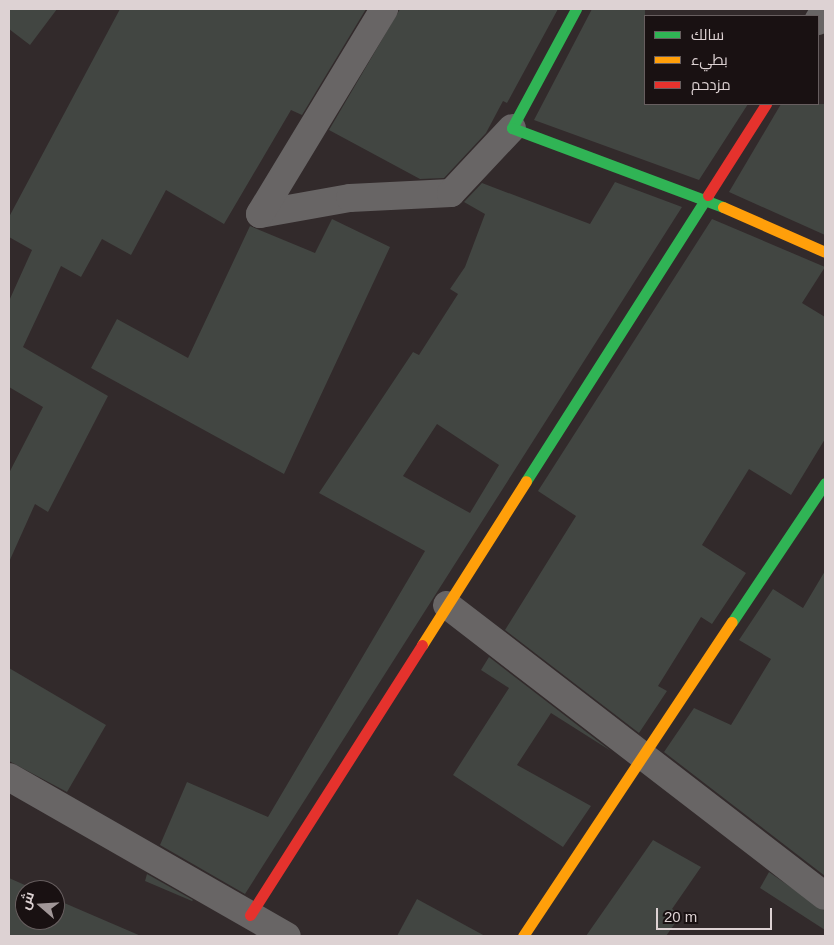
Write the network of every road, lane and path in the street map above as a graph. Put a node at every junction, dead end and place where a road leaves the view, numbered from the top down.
1 (384, 9) edge
2 (576, 9) edge
3 (765, 105) edge
4 (512, 128) junction
5 (706, 199) junction
6 (825, 252) edge
7 (825, 483) edge
8 (447, 606) junction
9 (643, 760) junction
10 (9, 776) edge
11 (825, 896) edge
12 (250, 915) junction
13 (287, 936) edge
14 (523, 936) edge

1 - 4 street
2 - 4 street
3 - 5 street
4 - 5 street
5 - 6 street
5 - 8 street
7 - 9 street
8 - 9 street
8 - 12 street
9 - 11 street
9 - 14 street
10 - 12 street
12 - 13 street

